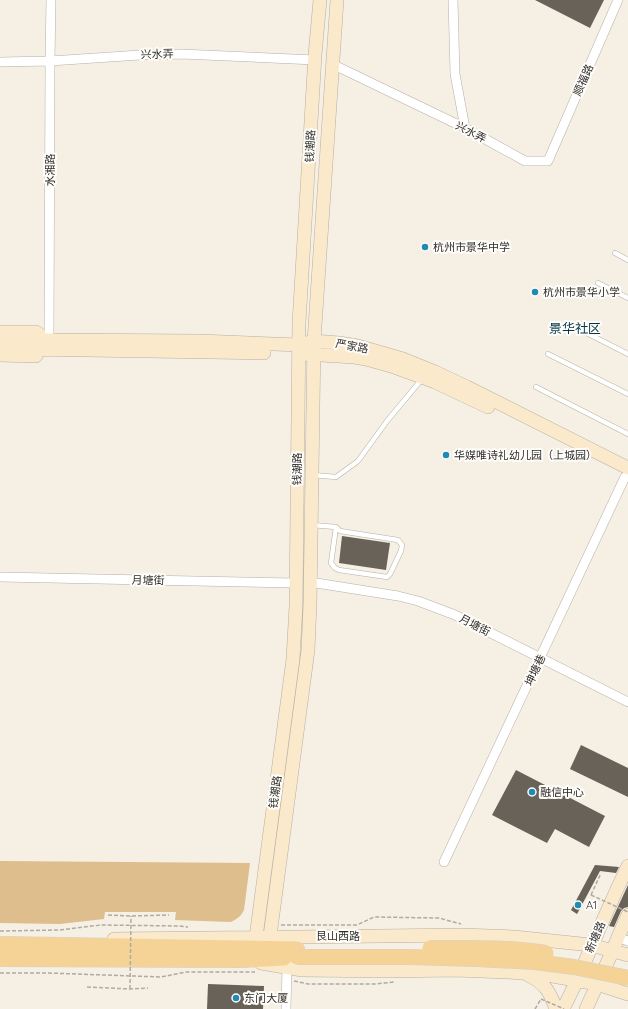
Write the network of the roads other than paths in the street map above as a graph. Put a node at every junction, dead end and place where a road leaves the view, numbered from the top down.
1 (51, 0) edge
2 (320, 0) edge
3 (336, 0) edge
4 (453, 0) edge
5 (618, 0) edge
6 (315, 60) junction
7 (50, 61) junction
8 (0, 62) edge
9 (332, 64) junction
10 (465, 128) junction
11 (548, 161) joint
12 (615, 253) dead end
13 (628, 260) edge
14 (598, 283) dead end
15 (628, 298) edge
16 (567, 323) dead end
17 (0, 332) edge
18 (49, 340) junction
19 (314, 341) junction
20 (6, 344) edge
21 (298, 349) junction
22 (66, 350) junction
23 (548, 354) dead end
24 (628, 354) edge
25 (0, 355) edge
26 (314, 355) junction
27 (423, 377) junction
28 (536, 387) dead end
29 (628, 394) edge
30 (628, 434) edge
31 (627, 474) edge
32 (312, 475) junction
33 (311, 525) junction
34 (336, 527) junction
35 (0, 578) edge
36 (310, 582) junction
37 (296, 583) junction
38 (540, 658) junction
39 (628, 702) edge
40 (444, 862) dead end
41 (628, 866) edge
42 (628, 915) edge
43 (270, 936) junction
44 (256, 937) junction
45 (623, 939) edge
46 (0, 944) edge
47 (48, 945) junction
48 (591, 945) junction
49 (613, 950) junction
50 (628, 955) edge
51 (293, 958) junction
52 (0, 959) edge
53 (628, 968) edge
54 (525, 974) junction
55 (628, 978) edge
56 (577, 980) junction
57 (597, 984) junction
58 (628, 994) edge
59 (286, 1009) edge
60 (556, 1009) edge
61 (564, 1009) edge
62 (586, 1009) edge

1 - 7 street, 水湘路
2 - 6 main road, 钱潮路
3 - 9 main road, 钱潮路
4 - 10 street
5 - 11 street, 顺福路
6 - 7 street, 兴水弄
6 - 21 main road, 钱潮路
7 - 8 street, 兴水弄
7 - 18 street, 水湘路
9 - 10 street, 兴水弄
9 - 19 main road, 钱潮路
10 - 11 street, 兴水弄
12 - 13 lane
14 - 15 lane
16 - 24 lane
17 - 18 main road, 严家路
18 - 20 main road, 严家路
18 - 21 main road, 严家路
19 - 21 main road, 严家路
19 - 26 main road, 钱潮路
19 - 31 main road, 严家路
20 - 22 main road, 严家路
21 - 22 main road, 严家路
21 - 26 main road, 严家路
21 - 37 main road, 钱潮路
22 - 25 main road, 严家路
23 - 29 lane
26 - 27 main road, 严家路
26 - 32 main road, 钱潮路
27 - 31 main road, 严家路
27 - 32 lane
28 - 30 lane
31 - 38 street, 坤塘巷
32 - 33 main road, 钱潮路
33 - 34 lane
33 - 36 main road, 钱潮路
34 - 34 lane
35 - 37 street, 月塘街
36 - 38 street, 月塘街
36 - 43 main road, 钱潮路
37 - 44 main road, 钱潮路
38 - 39 street, 月塘街
38 - 40 street, 坤塘巷
41 - 48 main road, 新塘路
42 - 45 main road, 新塘路
43 - 44 main road, 艮山西路
43 - 48 main road, 艮山西路
44 - 47 main road, 艮山西路
45 - 49 main road, 新塘路
46 - 47 main road, 艮山西路
47 - 51 main road, 艮山西路
48 - 49 main road, 艮山西路
48 - 56 main road, 新塘路
49 - 50 main road, 艮山西路
49 - 57 main road, 新塘路
51 - 52 main road, 艮山西路
51 - 53 main road, 艮山西路, bridge
51 - 54 main road, 艮山西路
51 - 55 main road, 艮山西路, bridge
51 - 59 street
54 - 56 main road, 艮山西路
54 - 60 main road
56 - 57 main road, 艮山西路
56 - 61 main road, 新塘路
57 - 58 main road, 艮山西路
57 - 62 main road, 新塘路

